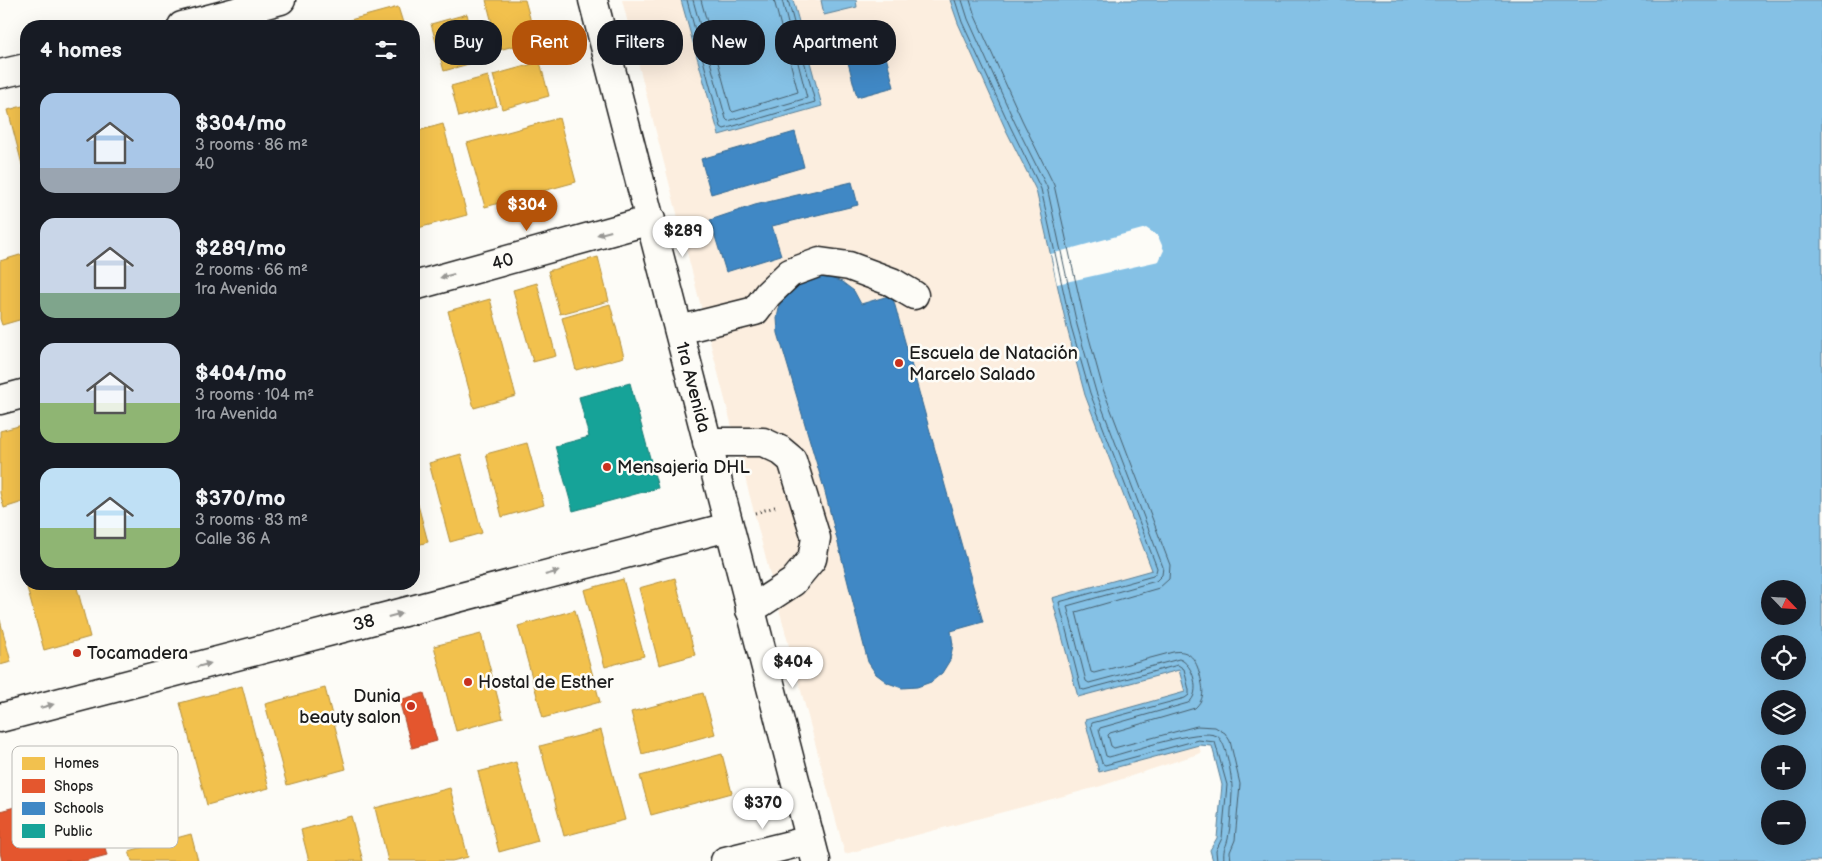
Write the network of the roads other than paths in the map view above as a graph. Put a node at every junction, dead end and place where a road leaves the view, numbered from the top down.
1 (281, 0) edge
2 (593, 0) edge
3 (205, 20) edge
4 (20, 69) edge
5 (0, 74) edge
6 (651, 220) junction
7 (420, 284) edge
8 (914, 295) dead end
9 (679, 330) junction
10 (20, 395) edge
11 (0, 400) edge
12 (707, 442) junction
13 (728, 527) junction
14 (750, 610) junction
15 (0, 718) edge
16 (813, 850) edge
17 (726, 861) edge

1 - 3 street
2 - 6 street, 1ra Avenida
4 - 5 street
6 -> 7 street, 40
6 - 9 street, 1ra Avenida
8 - 9 street
9 - 12 street, 1ra Avenida
10 - 11 street
12 - 13 street, 1ra Avenida
12 - 14 street
13 - 14 street, 1ra Avenida
15 -> 13 street, 38
14 - 16 street, 1ra Avenida
16 - 17 street

